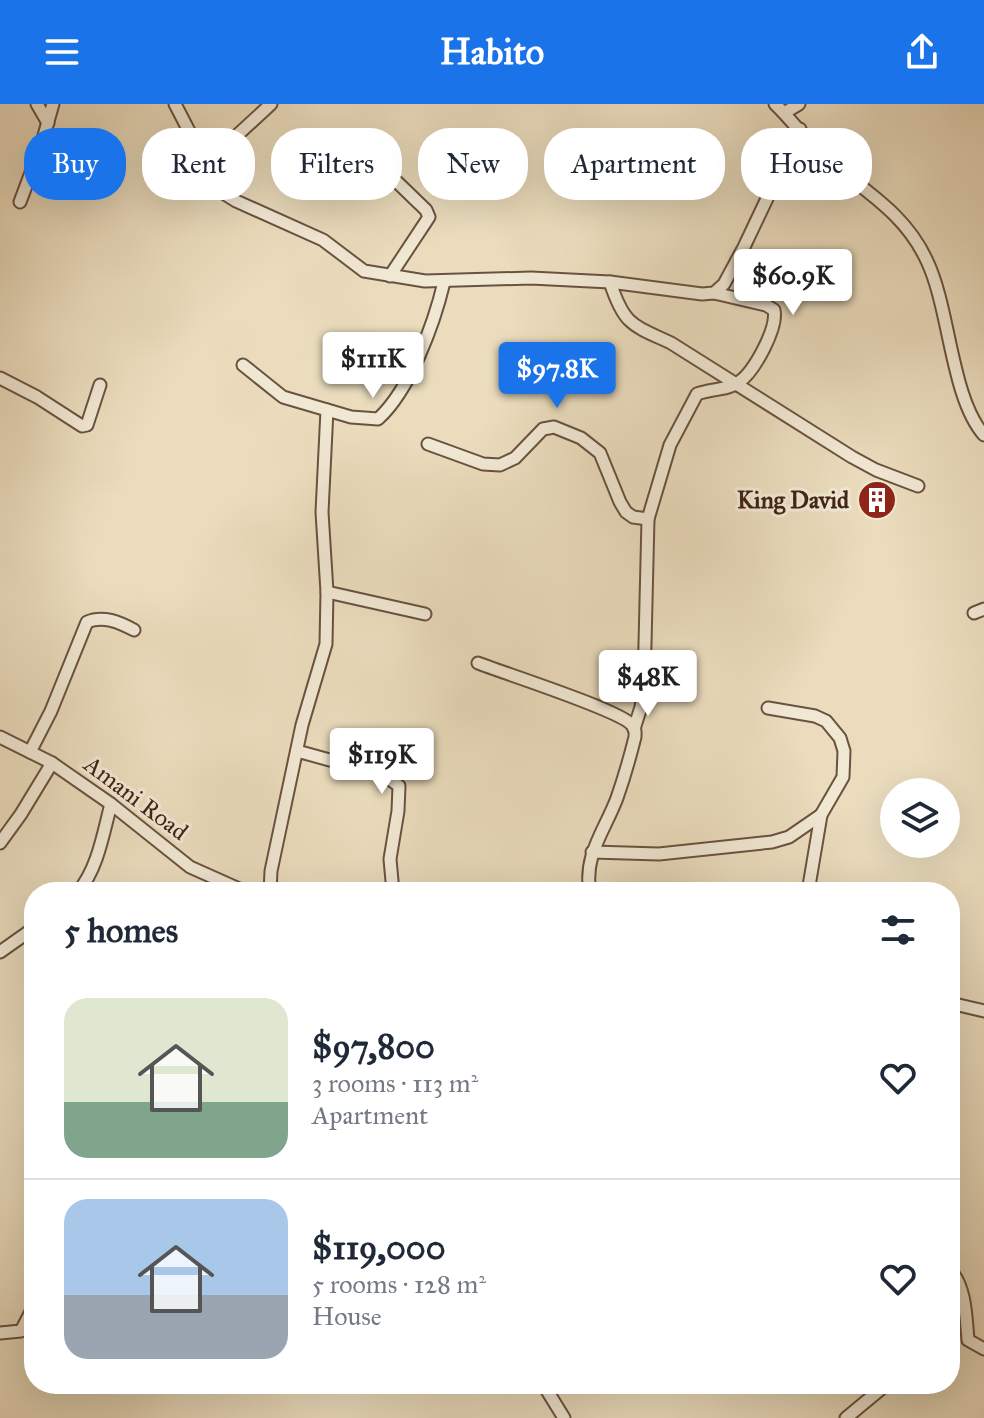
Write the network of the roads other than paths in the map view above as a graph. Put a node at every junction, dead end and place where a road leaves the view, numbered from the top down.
1 (37, 104) edge
2 (53, 104) edge
3 (175, 104) edge
4 (271, 104) edge
5 (799, 104) edge
6 (780, 108) edge
7 (48, 123) junction
8 (187, 128) edge
9 (245, 128) edge
10 (799, 128) edge
11 (402, 187) edge
12 (872, 195) edge
13 (235, 200) edge
14 (766, 200) edge
15 (20, 202) dead end
16 (390, 276) junction
17 (444, 282) junction
18 (610, 282) junction
19 (714, 293) junction
20 (243, 365) dead end
21 (750, 372) junction
22 (0, 378) edge
23 (737, 384) junction
24 (100, 385) dead end
25 (756, 396) junction
26 (327, 410) junction
27 (984, 435) edge
28 (428, 444) dead end
29 (918, 486) dead end
30 (648, 519) junction
31 (327, 592) junction
32 (425, 614) dead end
33 (134, 630) dead end
34 (478, 663) dead end
35 (768, 708) dead end
36 (634, 729) junction
37 (0, 737) edge
38 (297, 751) junction
39 (30, 752) junction
40 (52, 763) junction
41 (111, 804) junction
42 (821, 815) junction
43 (0, 843) edge
44 (592, 852) junction
45 (85, 882) edge
46 (224, 882) edge
47 (270, 882) edge
48 (392, 882) edge
49 (589, 882) edge
50 (810, 882) edge
51 (24, 935) edge
52 (0, 952) edge
53 (960, 1005) edge
54 (984, 1011) edge
55 (960, 1287) edge
56 (24, 1325) edge
57 (0, 1333) edge
58 (984, 1349) edge
59 (549, 1394) edge
60 (875, 1394) edge
61 (564, 1418) edge
62 (846, 1418) edge

1 - 7 street
2 - 7 street
3 - 8 street
4 - 9 street
5 - 6 street
6 - 10 street
7 - 15 street
11 - 16 street
12 - 27 street
13 - 16 street
14 - 19 street
16 - 17 street
17 - 18 street
17 - 26 street
18 - 19 street
18 - 23 street
19 - 21 street
20 - 26 street
21 - 23 street
21 - 25 street
22 - 24 street
23 - 25 street
23 - 30 street
25 - 29 street
26 - 31 street
28 - 30 street
30 - 36 street
31 - 32 street
31 - 38 street
33 - 39 street
34 - 36 street
35 - 42 street
36 - 44 street
37 - 39 street, Amani Road
38 - 47 street
38 - 48 street
39 - 40 street, Amani Road
40 - 41 street, Amani Road
40 - 43 street
41 - 45 street
41 - 46 street, Amani Road
42 - 44 street
42 - 50 street
44 - 49 street
51 - 52 street
53 - 54 street
55 - 58 street
56 - 57 street
59 - 61 street
60 - 62 street

